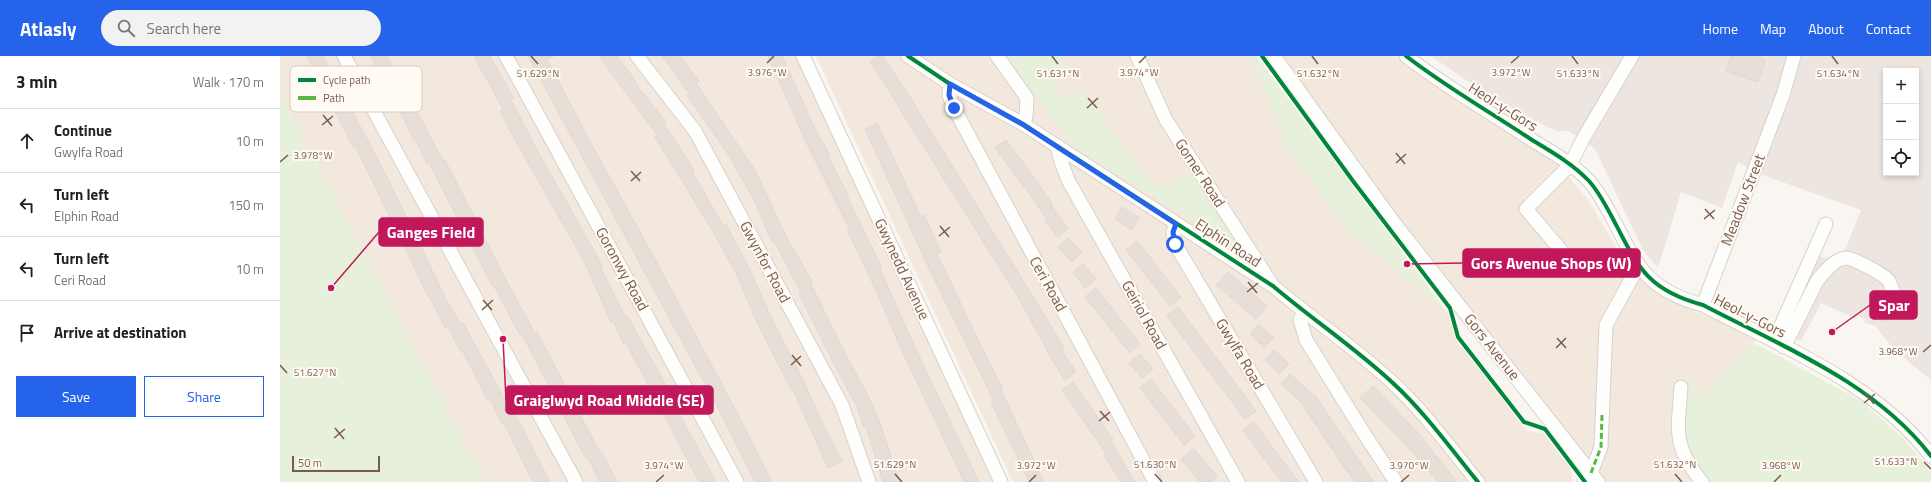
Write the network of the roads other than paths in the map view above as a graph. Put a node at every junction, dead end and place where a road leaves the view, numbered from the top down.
1 (344, 56) edge
2 (506, 56) edge
3 (637, 56) edge
4 (803, 56) edge
5 (908, 56) edge
6 (997, 56) edge
7 (1137, 56) edge
8 (1274, 56) edge
9 (1406, 56) edge
10 (1632, 56) edge
11 (1794, 56) edge
12 (349, 66) edge
13 (950, 84) junction
14 (374, 112) edge
15 (1022, 124) junction
16 (1057, 146) junction
17 (1570, 165) junction
18 (1176, 224) junction
19 (1826, 224) dead end
20 (1565, 255) dead end
21 (1639, 266) junction
22 (1273, 286) junction
23 (1703, 305) junction
24 (1304, 312) junction
25 (1884, 313) dead end
26 (1779, 344) junction
27 (1681, 387) dead end
28 (1931, 456) edge
29 (1591, 479) edge
30 (576, 482) edge
31 (738, 482) edge
32 (869, 482) edge
33 (1001, 482) edge
34 (1155, 482) edge
35 (1238, 482) edge
36 (1316, 482) edge
37 (1396, 482) edge
38 (1478, 482) edge
39 (1702, 482) edge

1 - 12 street
2 - 31 street, Goronwy Road
3 - 32 street, Gwynfor Road
4 - 33 street, Gwynedd Avenue
5 - 13 street, Elphin Road
6 - 15 street
7 - 22 street, Gomer Road
8 - 29 street, Gors Avenue
9 - 17 street, Heol-y-Gors
10 - 17 street
11 - 23 street, Meadow Street
13 - 15 street, Elphin Road
13 - 34 street, Ceri Road
14 - 30 street
15 - 16 street, Elphin Road
16 - 18 street, Elphin Road
16 - 35 street, Geiriol Road
17 - 20 street
17 - 21 street, Heol-y-Gors
18 - 22 street, Elphin Road
18 - 36 street, Gwylfa Road
19 - 26 street
21 - 23 street, Heol-y-Gors
21 - 29 street
22 - 24 street, Elphin Road
23 - 26 street, Heol-y-Gors
24 - 37 street
24 - 38 street, Elphin Road
25 - 26 street
26 - 28 street, Heol-y-Gors
27 - 39 street

